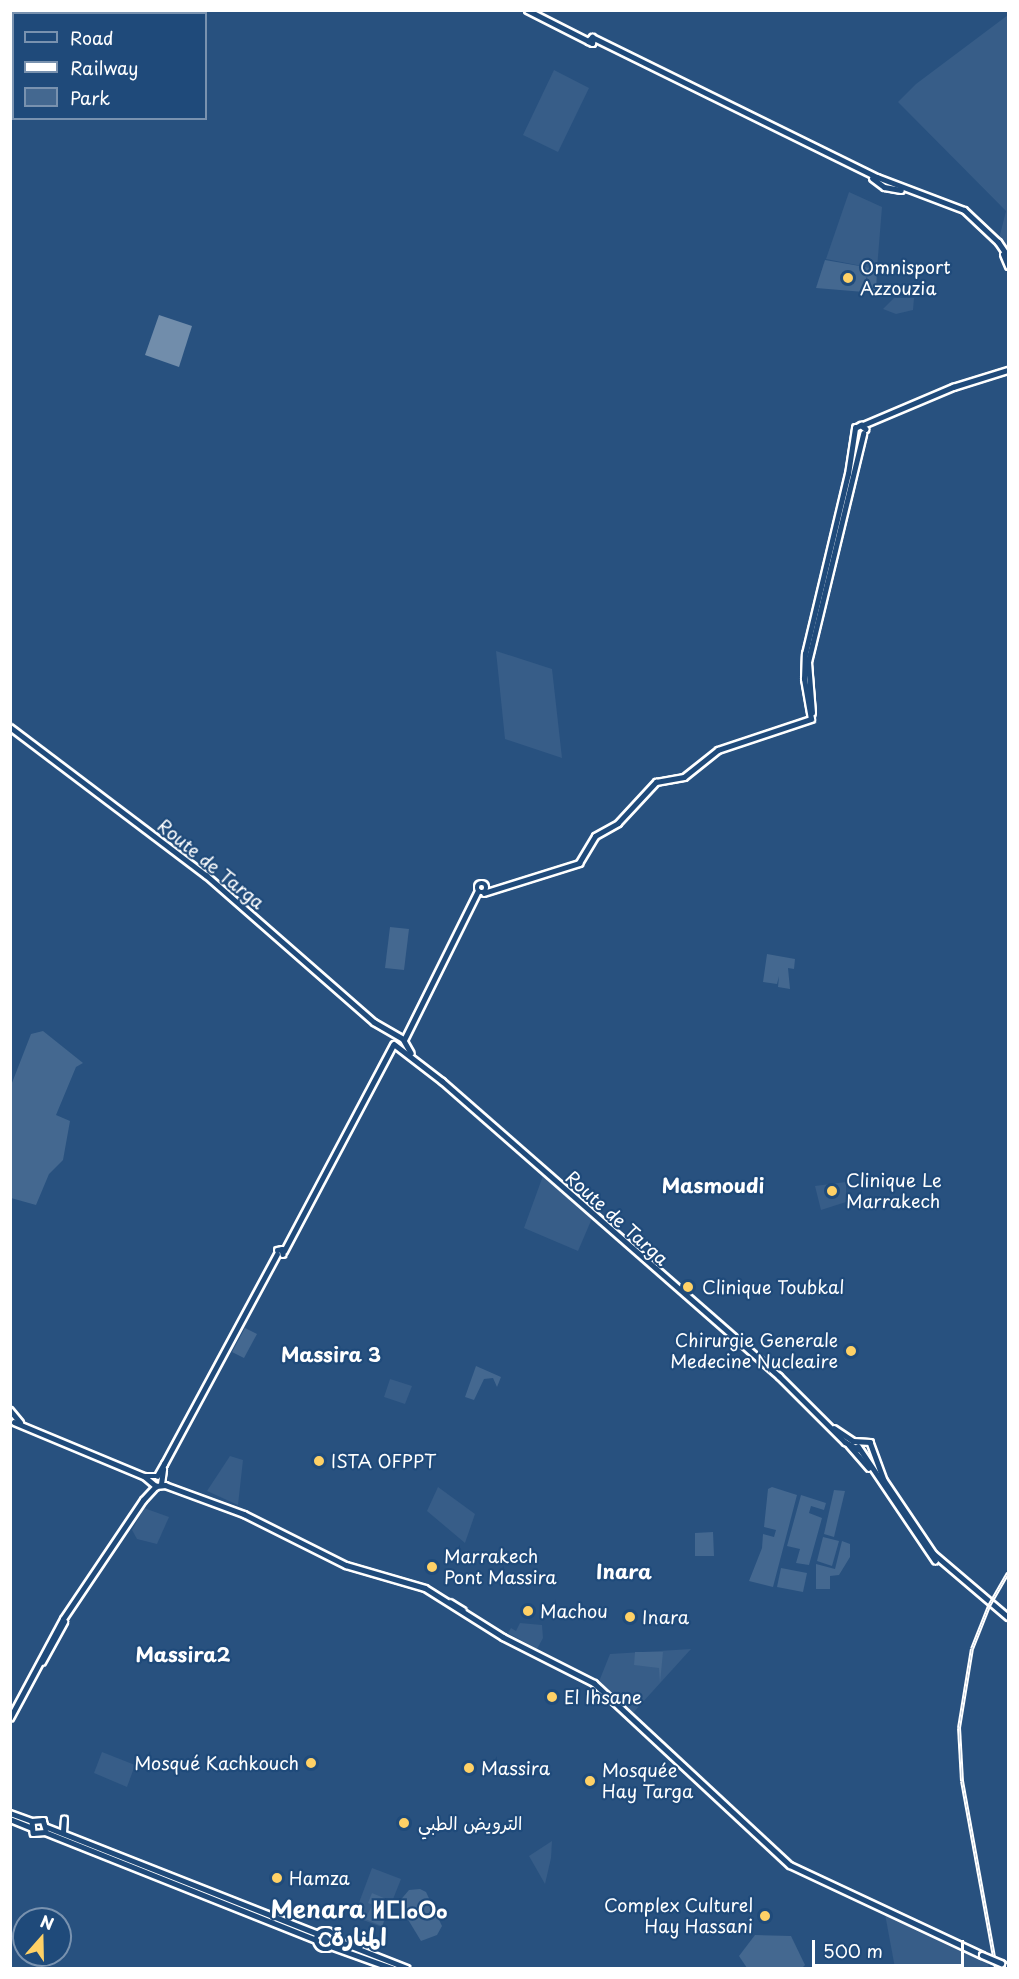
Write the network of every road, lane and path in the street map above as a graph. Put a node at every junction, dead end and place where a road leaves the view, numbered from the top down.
1 (527, 10) edge
2 (533, 10) edge
3 (591, 40) junction
4 (886, 183) junction
5 (1008, 258) edge
6 (1008, 266) edge
7 (1008, 370) edge
8 (864, 430) junction
9 (856, 433) junction
10 (824, 571) junction
11 (831, 573) junction
12 (822, 593) junction
13 (10, 727) edge
14 (387, 1032) junction
15 (402, 1040) junction
16 (394, 1043) junction
17 (399, 1049) junction
18 (416, 1058) junction
19 (386, 1060) junction
20 (10, 1410) edge
21 (14, 1422) edge
22 (827, 1423) junction
23 (860, 1441) junction
24 (845, 1442) junction
25 (858, 1449) junction
26 (872, 1450) junction
27 (863, 1454) junction
28 (873, 1472) junction
29 (157, 1481) junction
30 (1008, 1618) edge
31 (10, 1718) edge
32 (10, 1813) edge
33 (10, 1819) edge
34 (64, 1819) dead end
35 (31, 1824) junction
36 (46, 1829) junction
37 (65, 1834) junction
38 (318, 1934) junction
39 (316, 1940) junction
40 (336, 1940) junction
41 (333, 1947) junction
42 (392, 1968) edge
43 (407, 1968) edge
44 (1008, 1968) edge

1 - 3 highway
2 - 3 highway
3 - 4 highway
4 - 5 highway
4 - 6 highway
7 - 8 main road
8 - 9 main road
8 - 9 main road
8 - 11 main road
9 - 10 main road
10 - 11 main road
10 - 12 main road
11 - 12 main road
12 - 15 main road
13 - 14 main road, Route de Targa
14 - 15 main road, Route de Targa
14 - 16 main road, Route de Targa
15 - 16 main road
15 - 17 main road
15 - 18 main road, Route de Targa
16 - 17 main road, Route de Targa
16 - 19 main road
17 - 18 main road, Route de Targa
17 - 19 main road
18 - 22 main road, Route de Targa
19 - 29 main road
20 - 21 main road
21 - 29 main road
22 - 23 main road, Route de Targa
22 - 24 main road, Route de Targa
23 - 25 main road
23 - 26 main road, Route de Targa
24 - 25 main road, Route de Targa
24 - 28 main road
25 - 27 main road, Route de Targa
26 - 27 main road
26 - 30 main road
27 - 28 main road
28 - 30 main road
29 - 31 main road
29 - 44 main road, bridge
32 - 35 main road
33 - 35 main road
34 - 37 main road
35 - 36 main road
35 - 36 main road
36 - 37 main road
36 - 39 main road
37 - 38 main road
38 - 39 main road
38 - 40 main road
39 - 41 main road
40 - 41 main road
40 - 43 main road
41 - 42 main road

